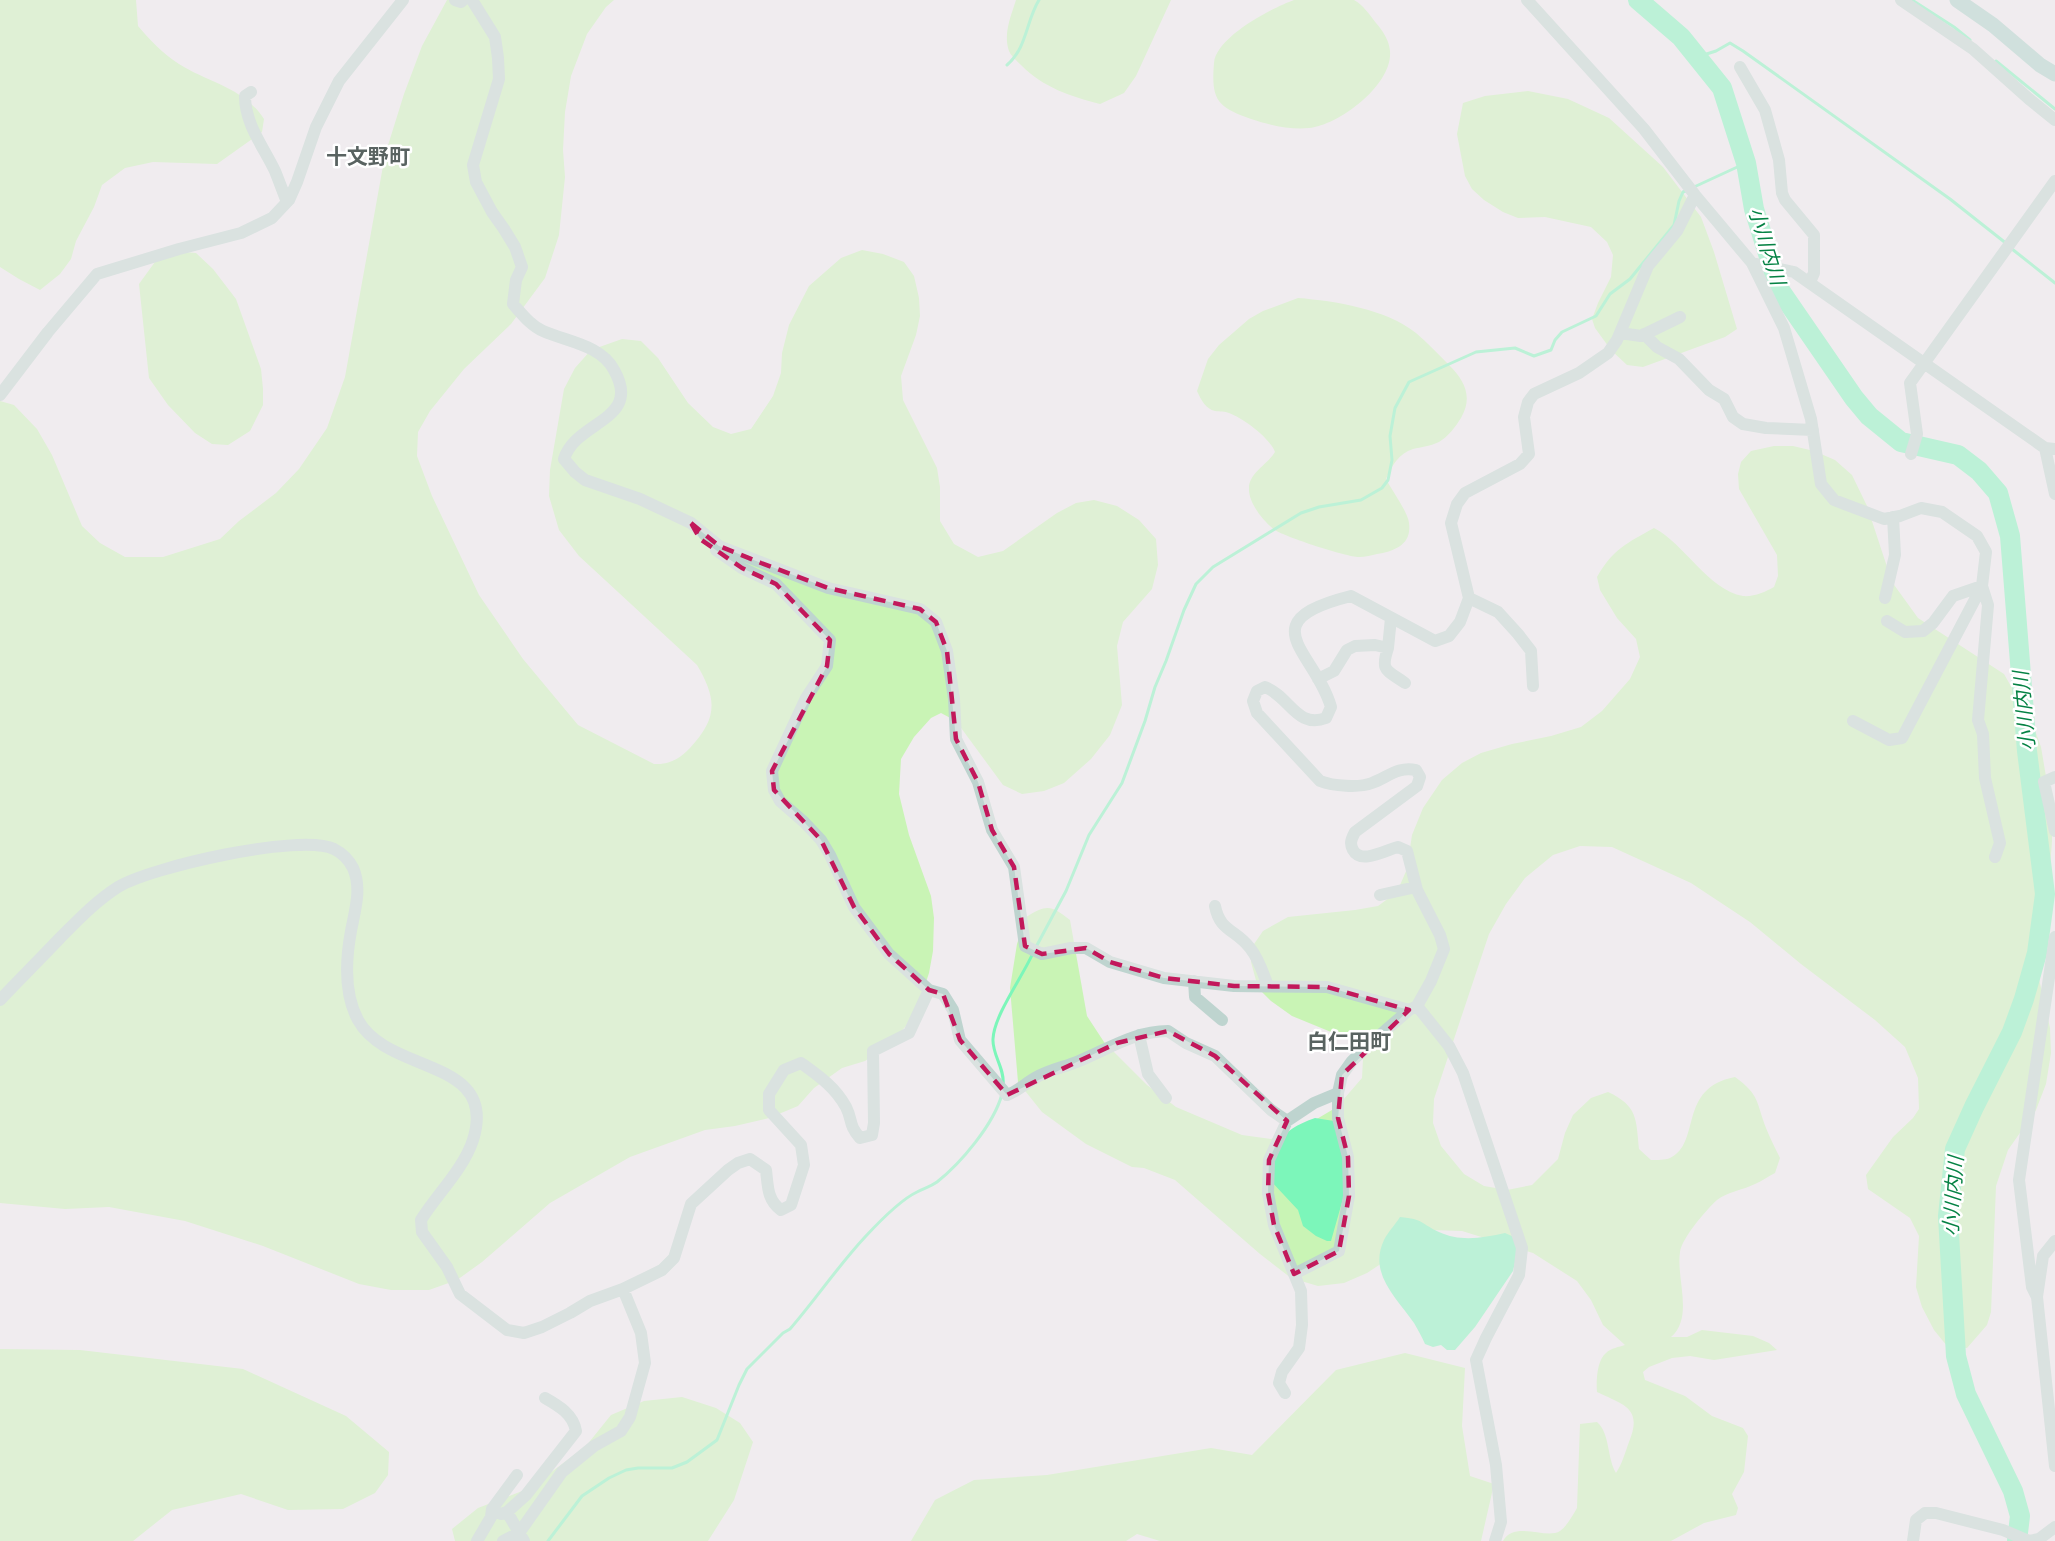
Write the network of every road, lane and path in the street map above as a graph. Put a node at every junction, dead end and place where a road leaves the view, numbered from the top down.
1 (404, 0) edge
2 (455, 0) edge
3 (463, 0) edge
4 (472, 0) edge
5 (1527, 0) edge
6 (1901, 0) edge
7 (1957, 0) edge
8 (1740, 67) dead end
9 (2055, 74) edge
10 (251, 92) dead end
11 (2055, 120) edge
12 (2055, 181) edge
13 (1695, 194) junction
14 (287, 202) junction
15 (1752, 263) junction
16 (1810, 282) junction
17 (1680, 317) dead end
18 (1620, 333) junction
19 (1644, 334) junction
20 (1923, 363) junction
21 (0, 395) edge
22 (1813, 430) junction
23 (2050, 448) edge
24 (1911, 454) dead end
25 (2055, 494) edge
26 (1893, 517) junction
27 (691, 523) junction
28 (1982, 586) junction
29 (1469, 598) junction
30 (1885, 598) dead end
31 (1391, 618) junction
32 (1887, 621) dead end
33 (1388, 648) junction
34 (1318, 679) junction
35 (1406, 683) dead end
36 (1533, 686) dead end
37 (1853, 722) dead end
38 (2055, 777) edge
39 (2055, 831) edge
40 (1995, 857) dead end
41 (1416, 887) junction
42 (1380, 895) dead end
43 (1215, 906) dead end
44 (2055, 937) edge
45 (1194, 981) junction
46 (1268, 986) junction
47 (929, 990) junction
48 (0, 1000) edge
49 (1413, 1008) junction
50 (1222, 1020) dead end
51 (1139, 1035) junction
52 (1338, 1093) junction
53 (1166, 1098) dead end
54 (1287, 1121) junction
55 (2055, 1241) edge
56 (1294, 1274) junction
57 (623, 1289) junction
58 (2037, 1298) junction
59 (1285, 1393) dead end
60 (545, 1398) dead end
61 (2055, 1466) edge
62 (517, 1475) dead end
63 (507, 1512) junction
64 (491, 1517) junction
65 (2055, 1527) edge
66 (521, 1537) edge
67 (477, 1541) edge
68 (503, 1541) edge
69 (1495, 1541) edge
70 (1913, 1541) edge

1 - 14 street
2 - 3 street
4 - 27 street
5 - 13 street
6 - 11 street
7 - 9 main road
8 - 16 street
10 - 14 street
12 - 20 street
13 - 15 street
13 - 18 street
14 - 21 street
15 - 16 street
15 - 22 street
16 - 20 street
17 - 19 street
18 - 19 street
18 - 29 street
19 - 22 street
20 - 23 street
20 - 24 street
22 - 26 street
23 - 25 street
26 - 28 street
26 - 30 street
27 - 45 street
27 - 47 street
28 - 32 street
28 - 37 street
28 - 40 street
29 - 31 street
29 - 36 street
31 - 33 street
31 - 34 street
33 - 34 street
33 - 35 street
34 - 41 street
38 - 39 street
41 - 42 street
41 - 49 street
43 - 46 street
44 - 58 street
45 - 46 street
45 - 50 street
46 - 49 street
47 - 51 street
47 - 57 street
48 - 57 street
49 - 52 street
49 - 69 street
51 - 53 street
51 - 54 street
52 - 54 street
52 - 56 street
54 - 56 street
55 - 58 street
56 - 59 street
57 - 66 street
58 - 61 street
60 - 63 street
62 - 64 street
63 - 64 street
63 - 66 street
64 - 67 street
65 - 70 street
66 - 68 street

